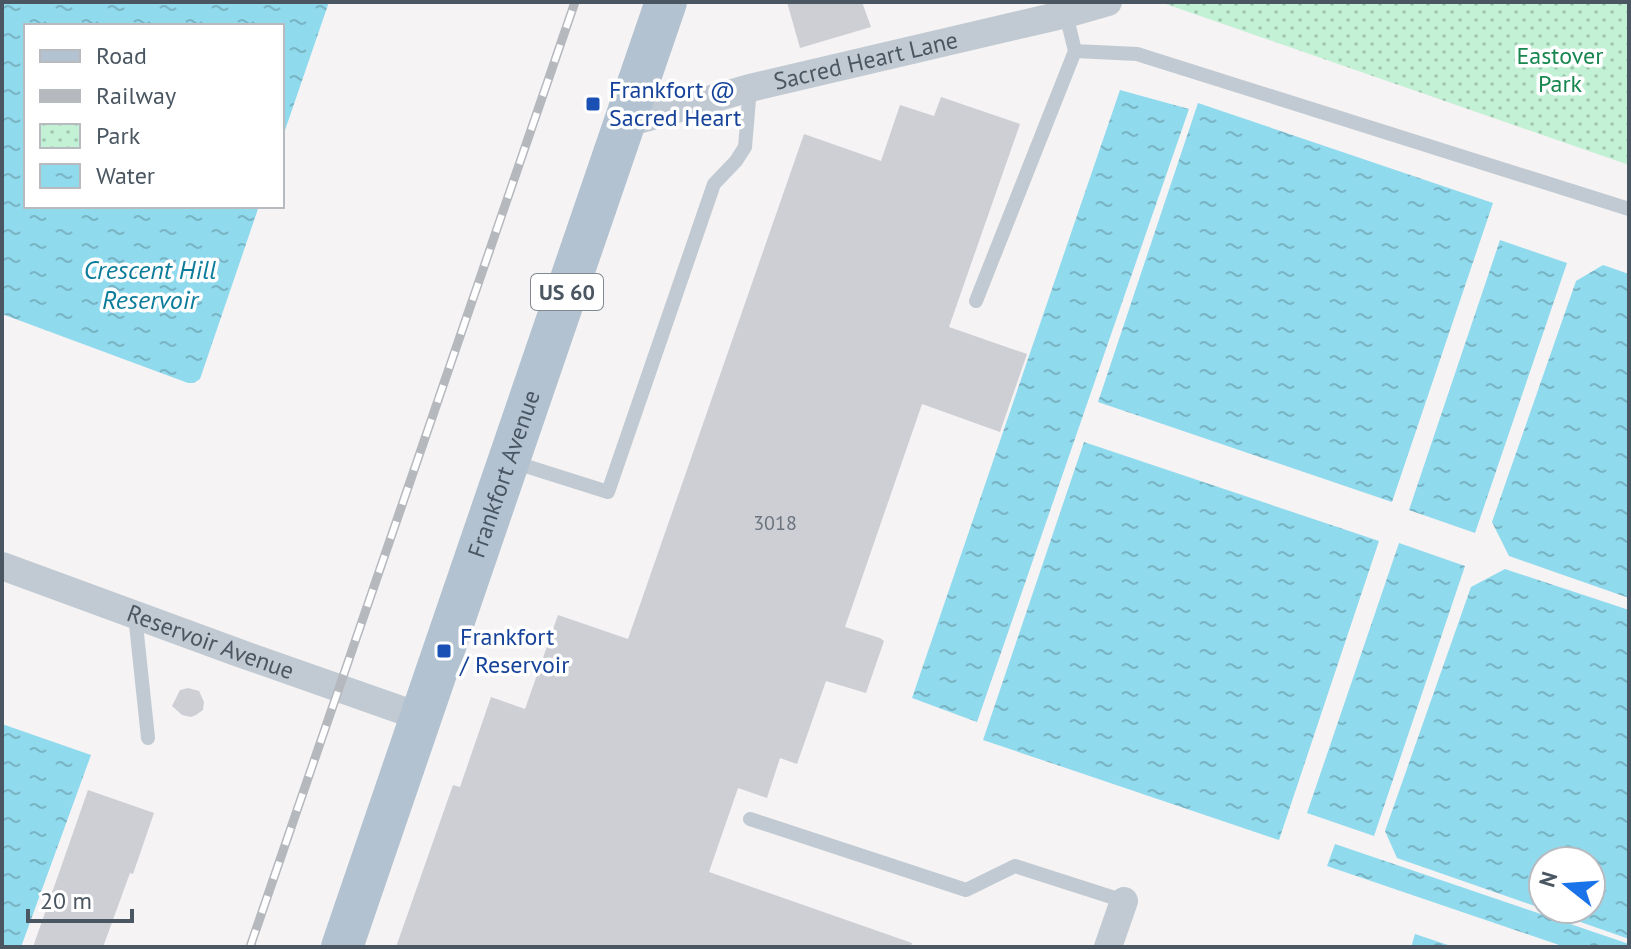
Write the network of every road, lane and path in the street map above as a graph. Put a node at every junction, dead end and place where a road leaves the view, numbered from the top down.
1 (666, 2) edge
2 (1108, 2) edge
3 (1066, 14) junction
4 (1075, 51) junction
5 (750, 88) junction
6 (624, 124) junction
7 (1629, 209) edge
8 (976, 301) dead end
9 (509, 460) junction
10 (2, 566) edge
11 (135, 615) junction
12 (421, 717) junction
13 (148, 738) dead end
14 (750, 819) dead end
15 (1124, 901) joint
16 (342, 947) edge
17 (1108, 947) edge

1 - 6 main road, Frankfort Avenue / US 60
2 - 3 street, Sacred Heart Lane
3 - 4 lane
3 - 5 street, Sacred Heart Lane
4 - 7 lane
4 - 8 lane
5 - 6 street, Sacred Heart Lane
5 - 9 lane
6 - 9 main road, Frankfort Avenue / US 60
9 - 12 main road, Frankfort Avenue / US 60
10 - 11 street, Reservoir Avenue
11 - 12 street, Reservoir Avenue
11 - 13 lane
12 - 16 main road, Frankfort Avenue / US 60
14 - 15 lane
15 - 17 street

